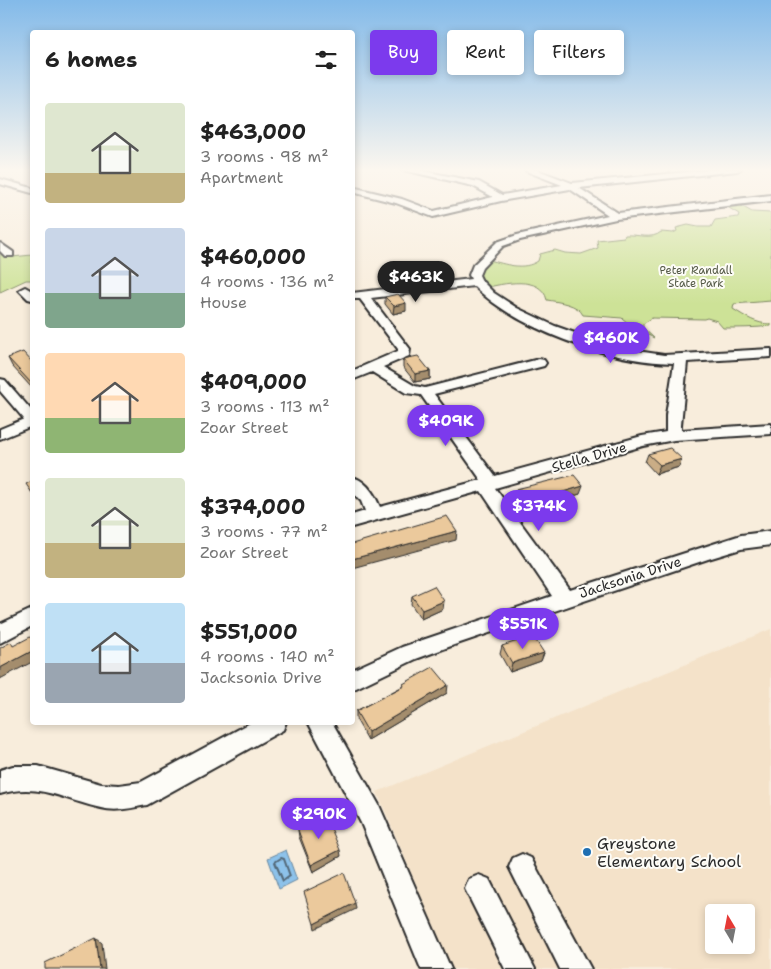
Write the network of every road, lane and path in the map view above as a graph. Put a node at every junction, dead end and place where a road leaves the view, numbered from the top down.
1 (613, 214) edge
2 (631, 214) edge
3 (616, 216) junction
4 (0, 246) edge
5 (9, 254) dead end
6 (477, 282) junction
7 (358, 296) edge
8 (771, 353) edge
9 (681, 358) junction
10 (539, 363) dead end
11 (373, 367) junction
12 (355, 375) edge
13 (0, 383) edge
14 (425, 392) junction
15 (30, 418) edge
16 (30, 421) edge
17 (771, 429) edge
18 (0, 434) edge
19 (674, 435) junction
20 (488, 484) junction
21 (355, 485) edge
22 (375, 514) junction
23 (355, 520) edge
24 (768, 542) edge
25 (565, 599) junction
26 (30, 618) edge
27 (0, 634) edge
28 (355, 680) edge
29 (264, 725) edge
30 (321, 725) edge
31 (250, 729) edge
32 (0, 782) edge
33 (522, 867) dead end
34 (479, 889) dead end
35 (436, 969) edge
36 (520, 969) edge
37 (576, 969) edge

1 - 3 street
2 - 3 street
3 - 6 street
4 - 5 street
6 - 7 street
6 - 9 street
7 - 11 street
8 - 9 street
9 - 19 street
10 - 14 street
11 - 12 street
11 - 14 street
13 - 15 street
14 - 20 street
16 - 18 street
17 - 19 street, Stella Drive
19 - 20 street, Stella Drive
20 - 22 street, Stella Drive
20 - 25 street
21 - 22 street
22 - 23 street, Stella Drive
24 - 25 street, Jacksonia Drive
25 - 28 street, Jacksonia Drive
26 - 27 street
29 - 31 street
30 - 35 street
31 - 32 street
33 - 37 street
34 - 36 street

